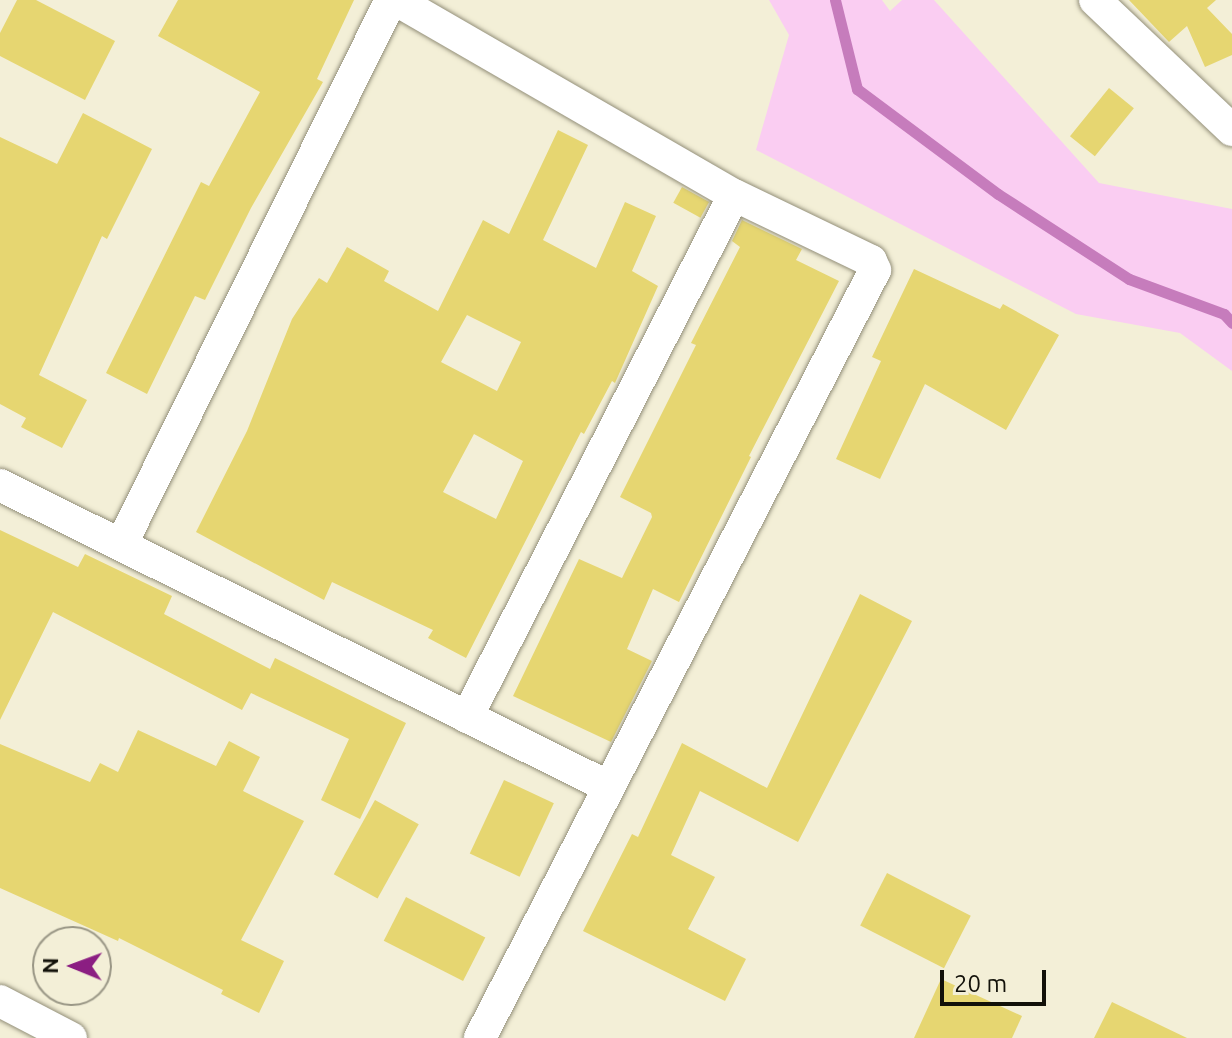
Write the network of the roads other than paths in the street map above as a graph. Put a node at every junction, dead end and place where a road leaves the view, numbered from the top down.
1 (394, 0) edge
2 (1095, 0) edge
3 (1232, 130) edge
4 (734, 195) junction
5 (0, 485) edge
6 (121, 545) junction
7 (467, 717) junction
8 (609, 787) junction
9 (0, 1001) edge
10 (71, 1038) edge
11 (480, 1038) edge

1 - 4 street
1 - 6 street
2 - 3 street
4 - 7 street
4 - 8 street
5 - 6 street
6 - 7 street
7 - 8 street
8 - 11 street
9 - 10 street

